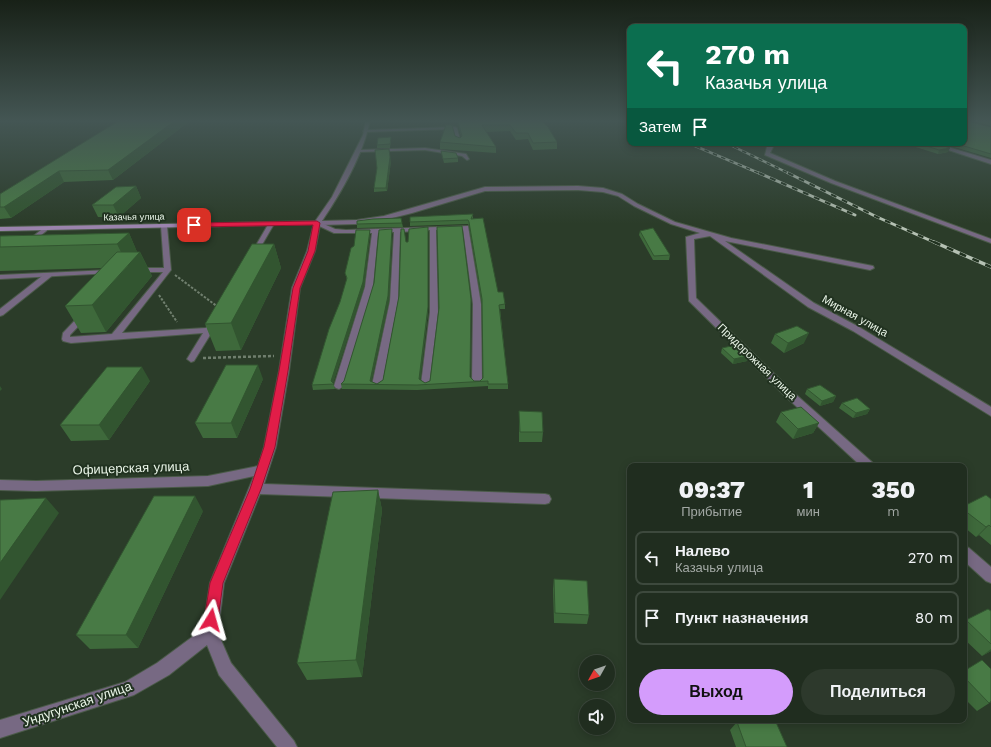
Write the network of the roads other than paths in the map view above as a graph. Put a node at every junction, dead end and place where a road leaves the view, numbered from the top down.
1 (355, 155) edge
2 (463, 155) edge
3 (769, 155) edge
4 (968, 155) edge
5 (467, 159) dead end
6 (991, 162) edge
7 (317, 223) junction
8 (271, 224) junction
9 (164, 226) junction
10 (47, 228) junction
11 (433, 228) junction
12 (0, 229) edge
13 (397, 230) junction
14 (375, 231) junction
15 (711, 234) junction
16 (991, 241) edge
17 (24, 245) edge
18 (248, 263) edge
19 (870, 268) dead end
20 (168, 270) junction
21 (49, 276) junction
22 (0, 277) edge
23 (92, 308) edge
24 (221, 309) edge
25 (0, 313) edge
26 (209, 330) junction
27 (115, 336) junction
28 (190, 359) road end
29 (478, 382) edge
30 (426, 384) edge
31 (377, 385) edge
32 (339, 386) dead end
33 (991, 412) edge
34 (866, 463) edge
35 (262, 470) junction
36 (0, 485) edge
37 (256, 489) junction
38 (545, 499) dead end
39 (967, 555) edge
40 (991, 576) edge
41 (210, 633) junction
42 (0, 729) edge
43 (288, 747) edge

1 - 7 street
2 - 5 lane
3 - 16 street
4 - 6 street
7 - 8 street, Казачья улица
7 - 14 lane
7 - 15 street
7 - 35 street
8 - 9 street, Казачья улица
8 - 18 lane
9 - 10 street, Казачья улица
9 - 20 lane
10 - 12 street, Казачья улица
10 - 17 lane
11 - 13 lane
11 - 29 lane
11 - 30 lane
13 - 14 lane
13 - 31 lane
14 - 32 lane
15 - 19 street
15 - 33 street, Мирная улица
15 - 34 street, Придорожная улица
20 - 21 lane
20 - 27 lane
21 - 22 lane
21 - 25 street
23 - 27 lane
24 - 26 lane
26 - 27 lane
26 - 28 lane
35 - 36 street, Офицерская улица
35 - 37 street
37 - 38 street
37 - 41 street
39 - 40 street
41 - 42 street, Ундугунская улица
41 - 43 street

